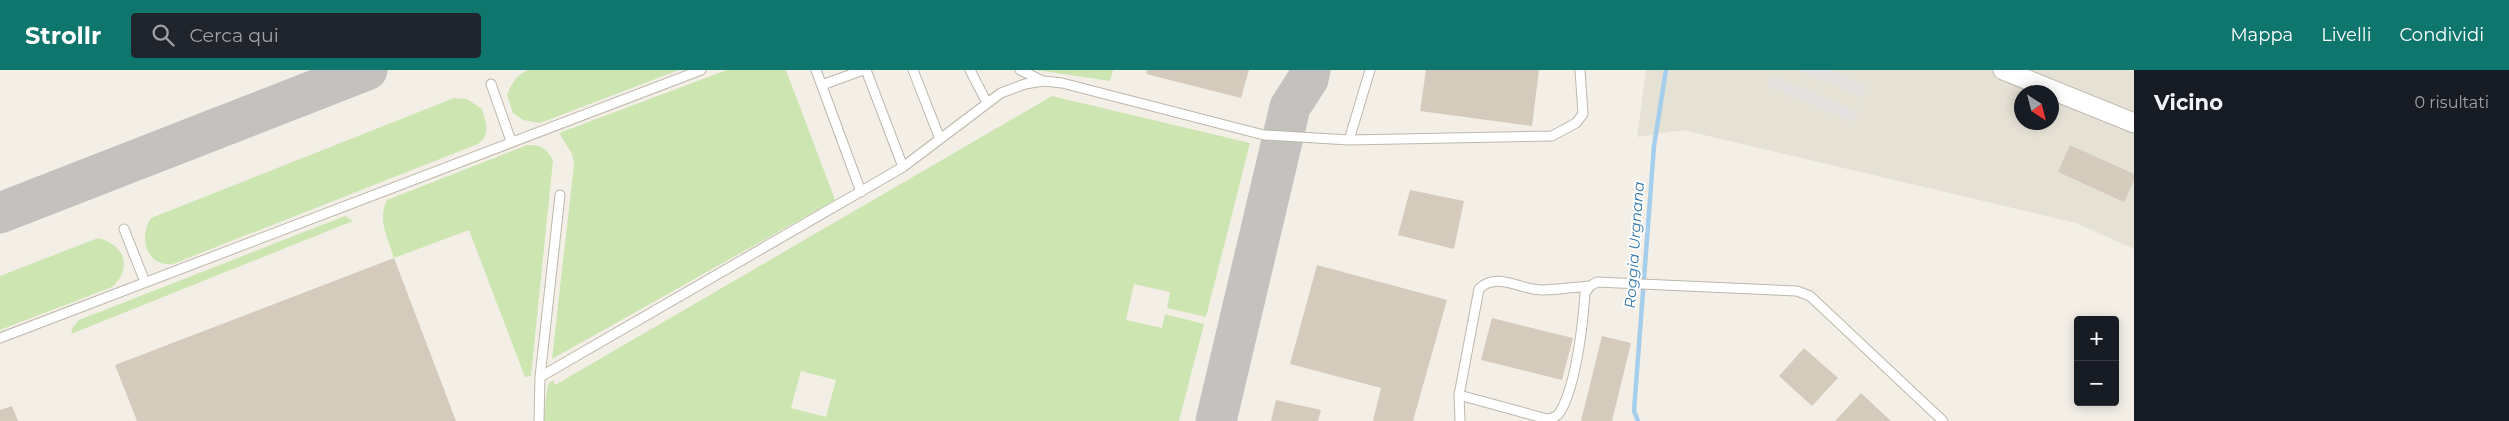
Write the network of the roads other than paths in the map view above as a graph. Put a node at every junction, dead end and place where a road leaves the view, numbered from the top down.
1 (701, 70) edge
2 (816, 70) edge
3 (864, 70) edge
4 (914, 70) edge
5 (970, 70) edge
6 (1020, 70) edge
7 (1370, 70) edge
8 (1580, 70) edge
9 (2003, 70) edge
10 (2046, 78) edge
11 (1043, 80) junction
12 (491, 84) dead end
13 (822, 86) junction
14 (987, 103) junction
15 (2134, 123) edge
16 (940, 139) junction
17 (1349, 140) junction
18 (511, 142) junction
19 (903, 167) junction
20 (862, 192) junction
21 (560, 195) dead end
22 (124, 229) dead end
23 (145, 282) junction
24 (1590, 286) junction
25 (0, 338) edge
26 (540, 377) junction
27 (1459, 395) junction
28 (539, 421) edge
29 (1460, 421) edge
30 (1943, 421) edge

1 - 18 lane
2 - 13 lane
3 - 13 lane
3 - 19 lane
4 - 16 lane
5 - 14 lane
6 - 11 lane
7 - 17 lane
8 - 17 lane
9 - 10 street
10 - 15 street
11 - 14 lane
11 - 17 lane
12 - 18 lane
13 - 20 lane
14 - 16 lane
16 - 19 lane
18 - 23 lane
19 - 20 lane
20 - 26 lane
21 - 26 lane
22 - 23 lane
23 - 25 lane
24 - 27 lane
24 - 27 lane
24 - 30 lane
26 - 28 lane
27 - 29 lane

